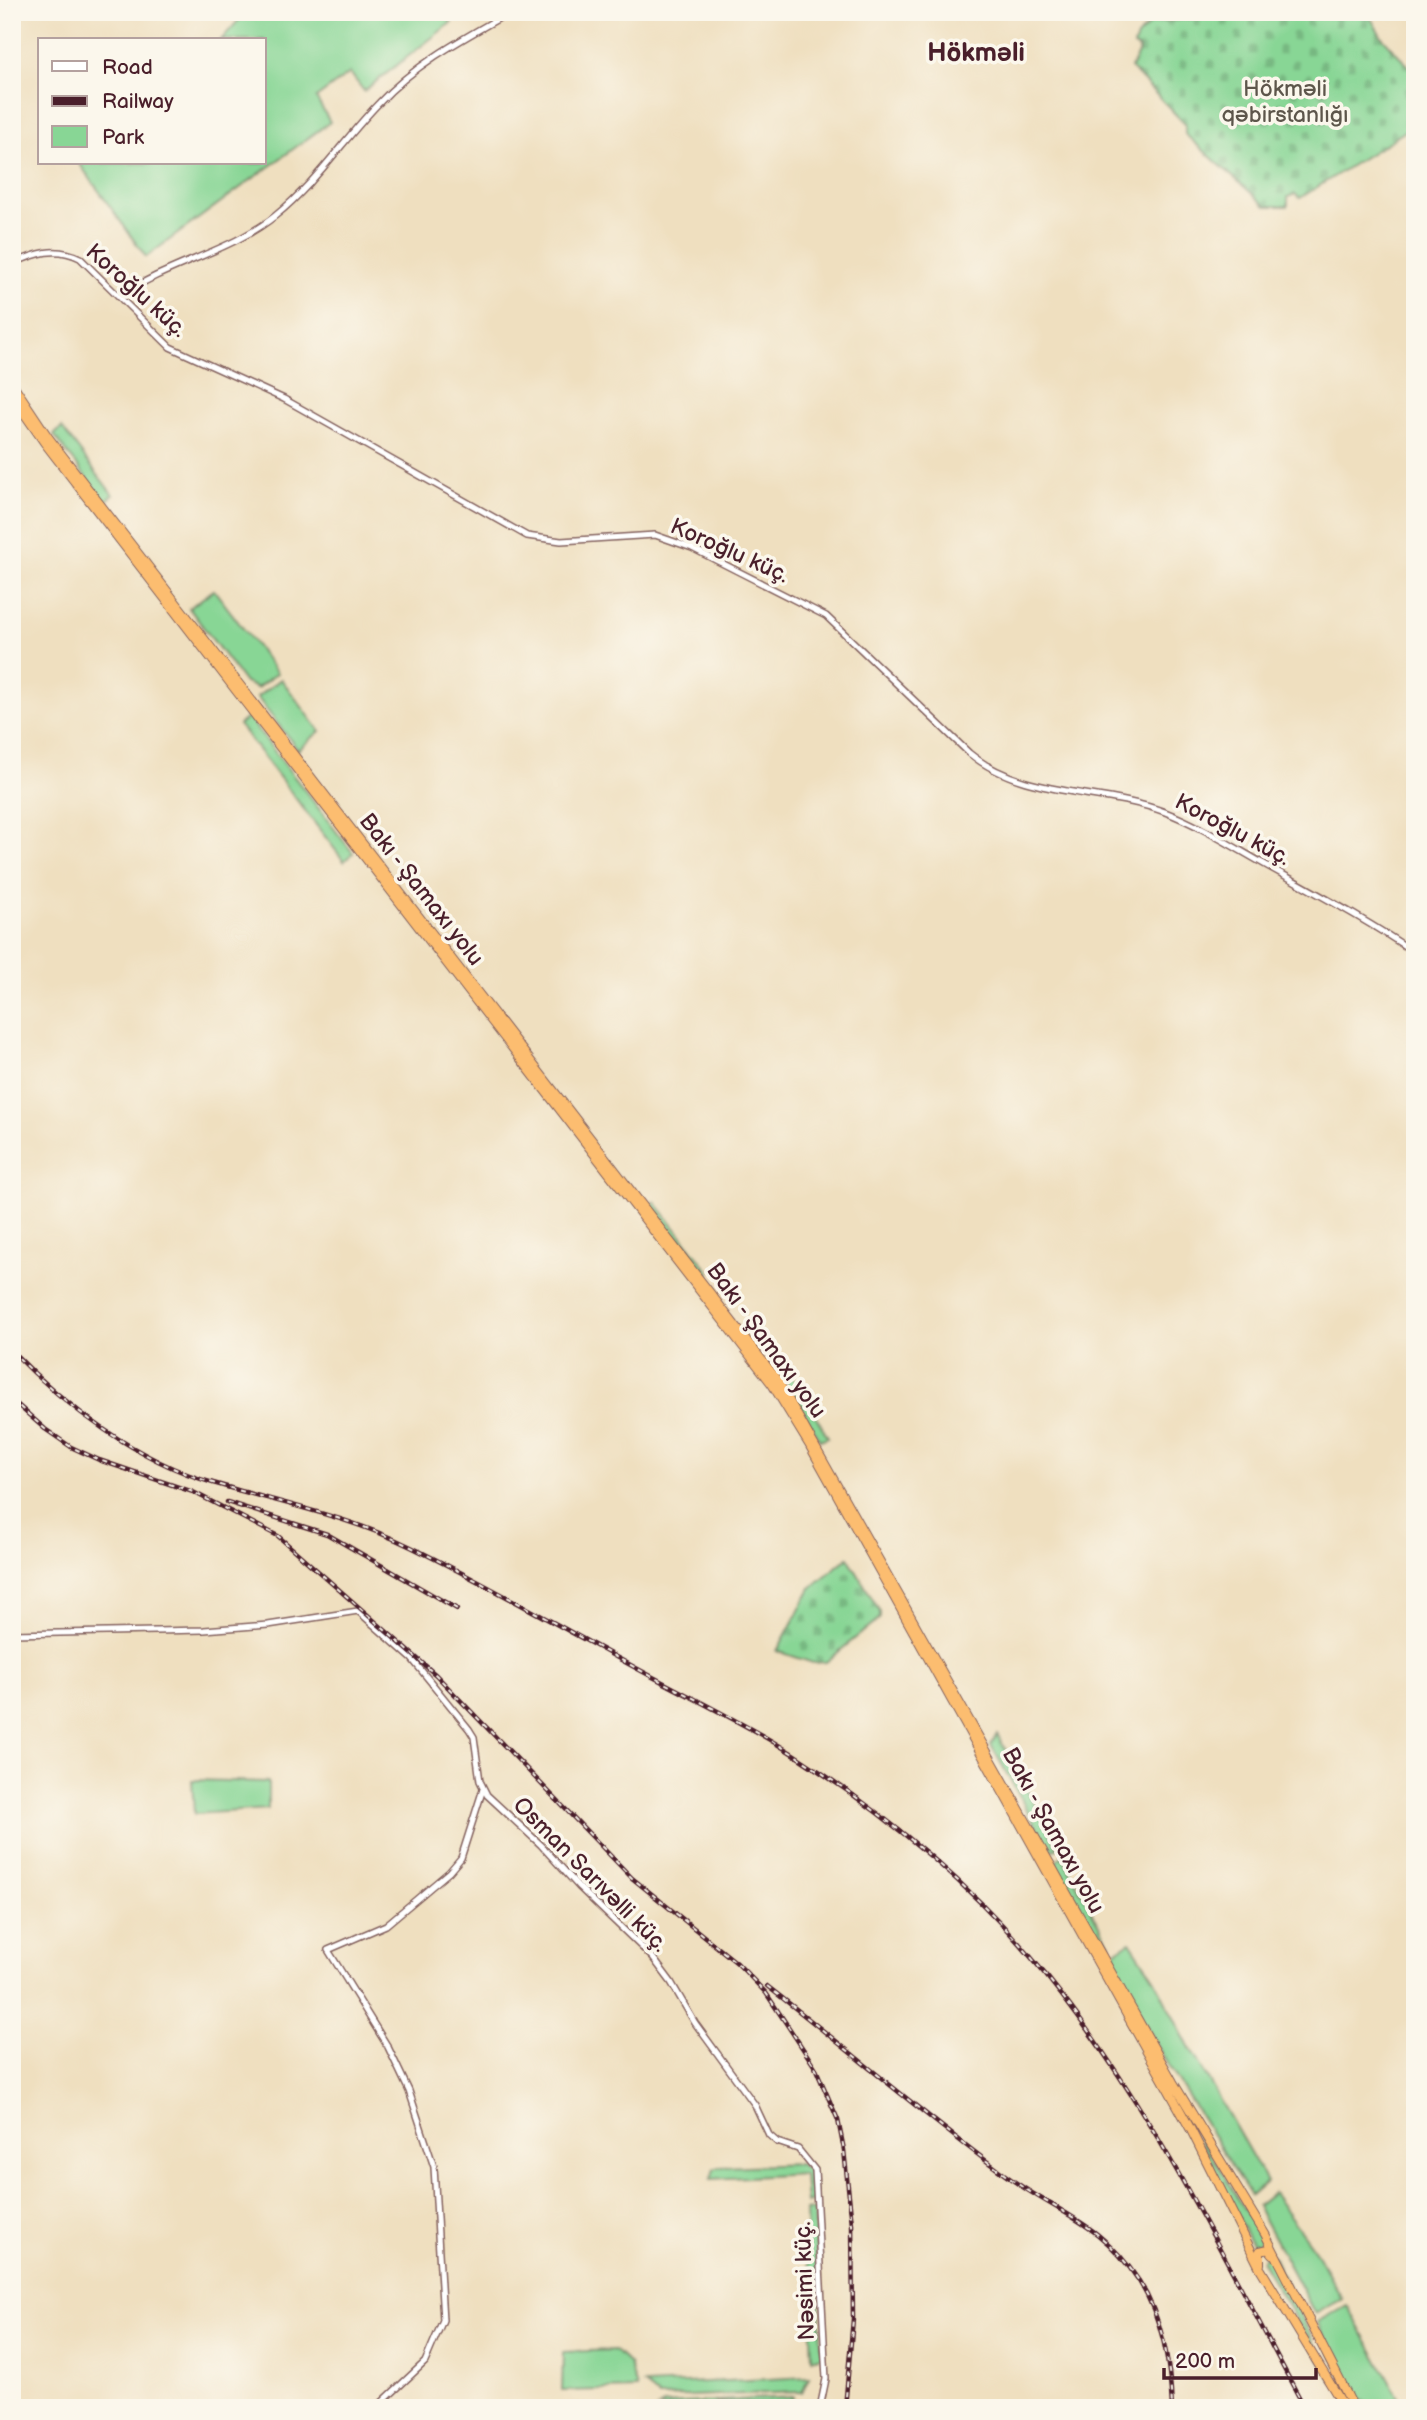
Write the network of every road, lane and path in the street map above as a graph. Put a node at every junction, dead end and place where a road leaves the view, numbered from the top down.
1 (510, 12) edge
2 (12, 264) edge
3 (120, 297) junction
4 (12, 383) edge
5 (12, 396) edge
6 (1415, 953) edge
7 (12, 1634) edge
8 (483, 1789) junction
9 (804, 2156) joint
10 (1253, 2213) junction
11 (1236, 2223) junction
12 (1290, 2280) junction
13 (1272, 2288) junction
14 (376, 2408) edge
15 (820, 2408) edge
16 (1345, 2408) edge
17 (1354, 2408) edge

1 - 3 street
2 - 3 street, Koroğlu küç.
3 - 6 street, Koroğlu küç.
4 - 10 highway, Bakı - Şamaxı yolu
5 - 11 highway, Bakı - Şamaxı yolu
7 - 8 street, Osman Sarıvəlli küç.
8 - 9 street, Osman Sarıvəlli küç.
8 - 14 street
9 - 15 street, Nəsimi küç.
10 - 11 highway
10 - 12 highway, Bakı - Şamaxı yolu
11 - 13 highway, Bakı - Şamaxı yolu
12 - 13 highway
12 - 17 highway, Bakı - Şamaxı yolu
13 - 16 highway, Bakı - Şamaxı yolu

